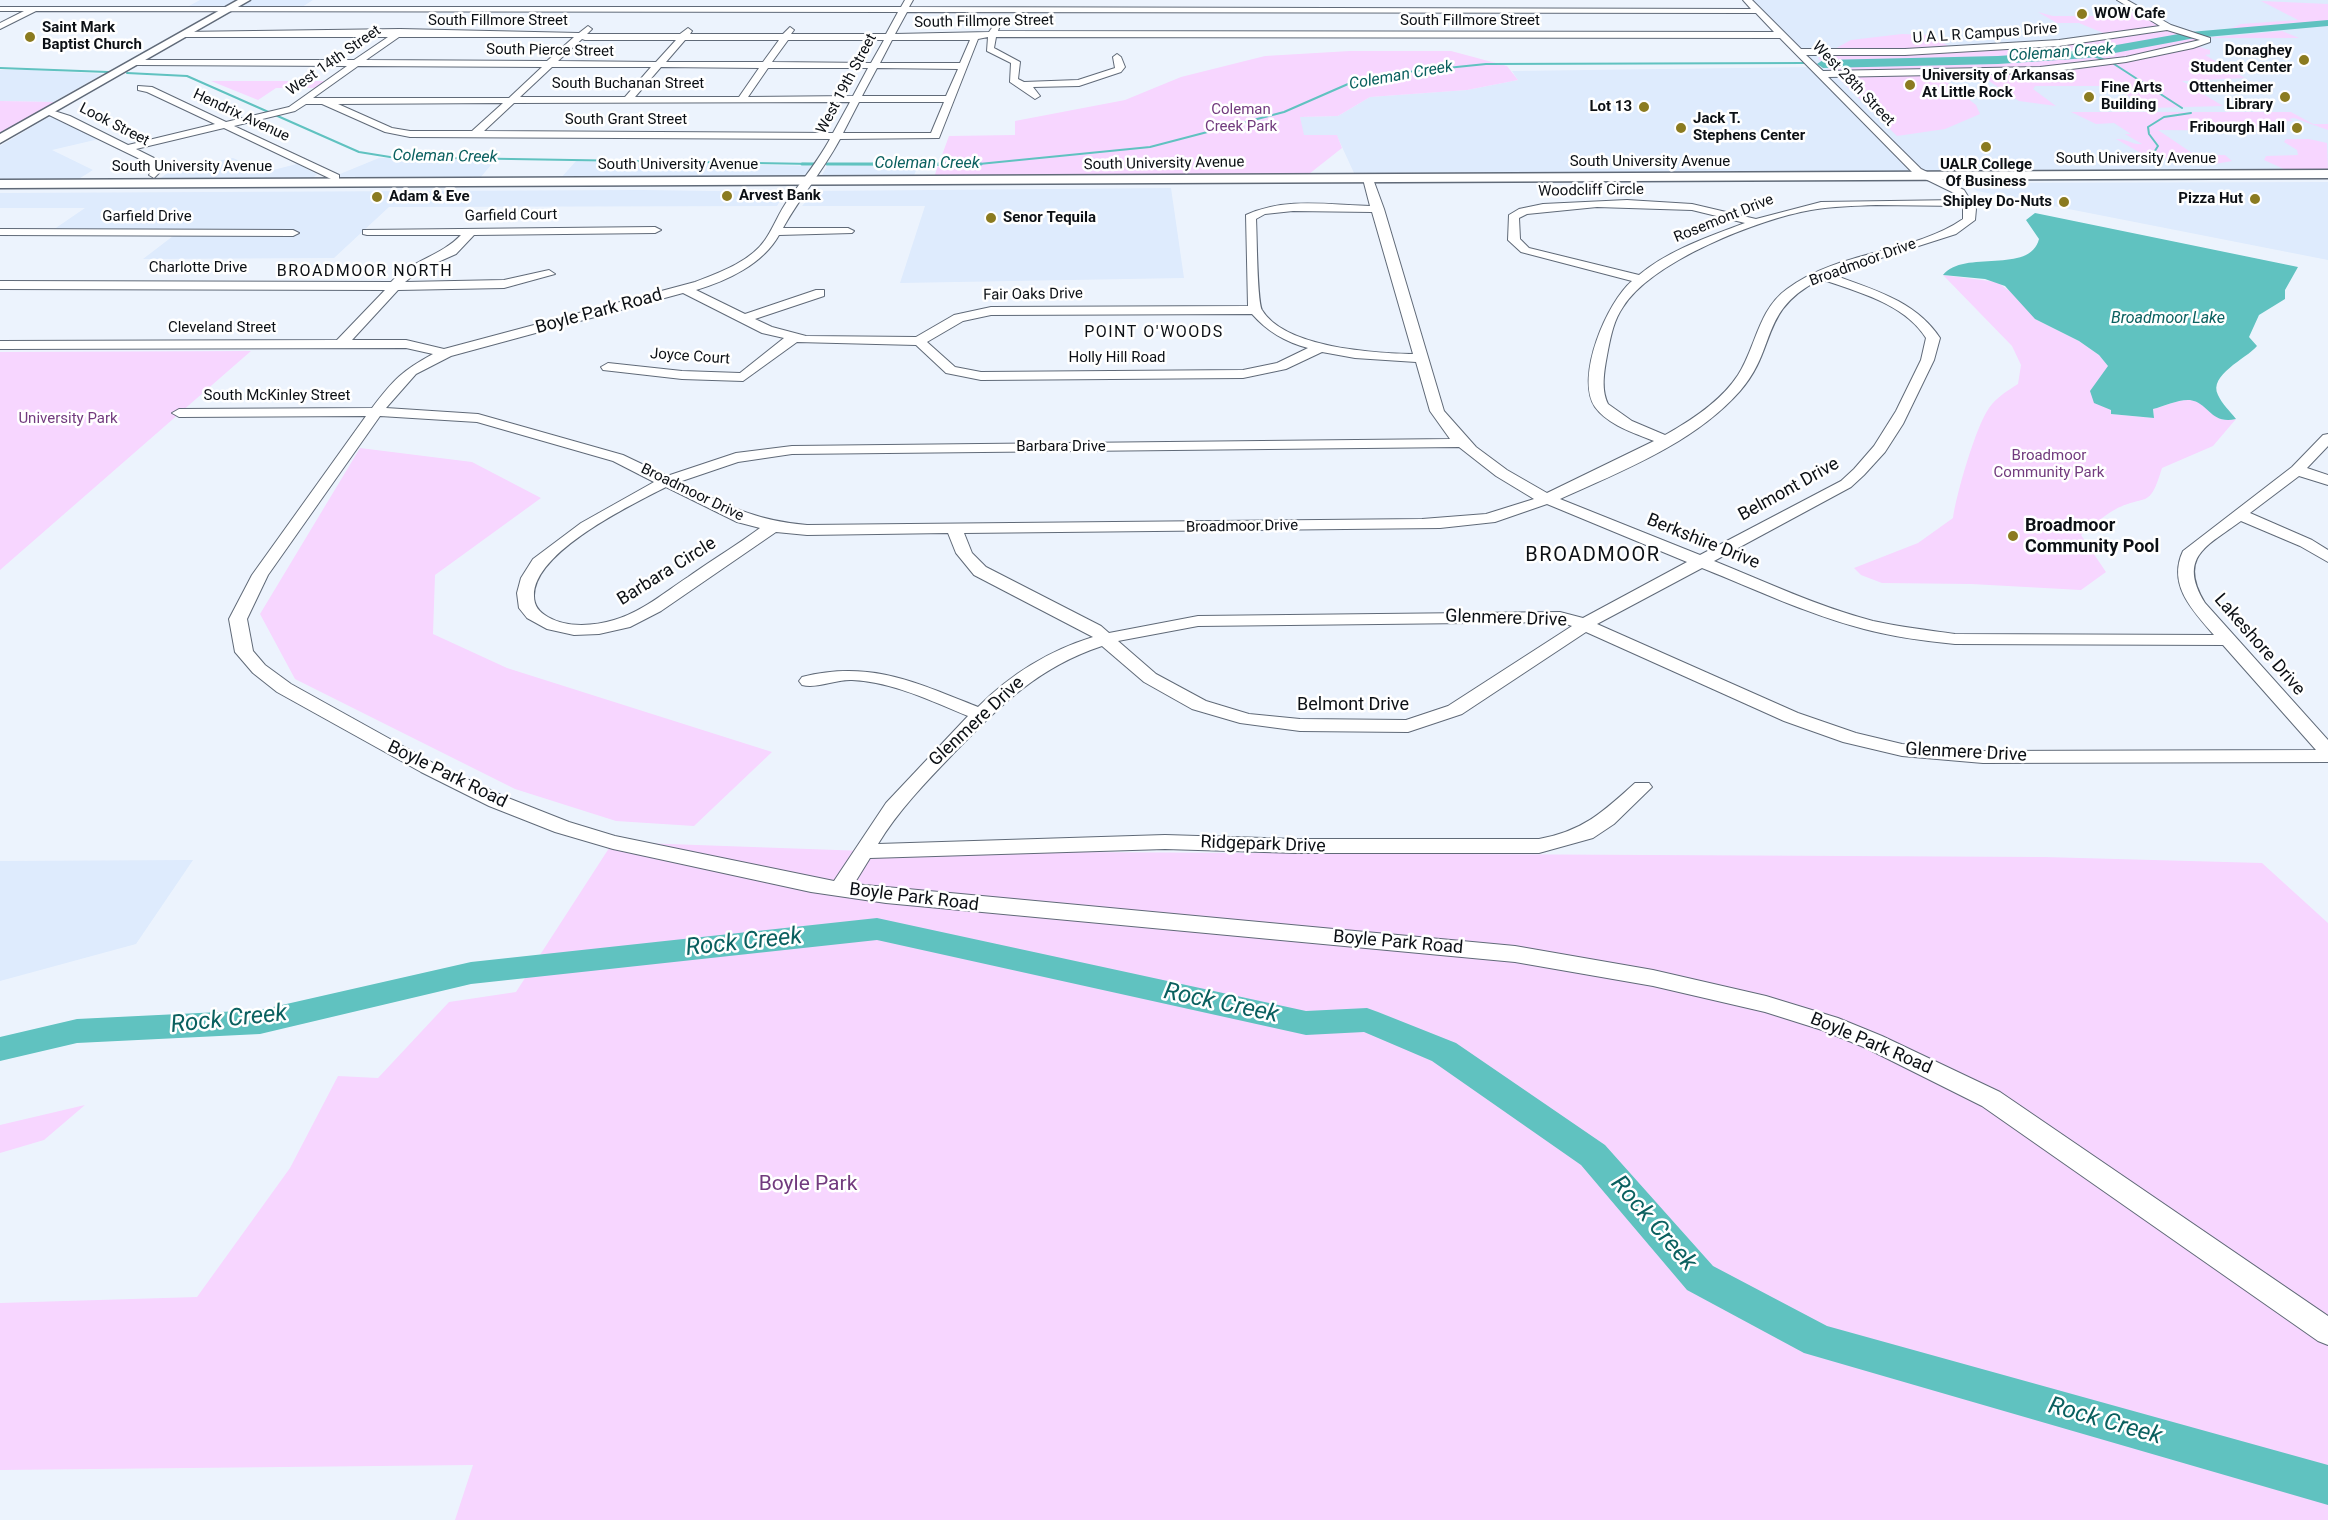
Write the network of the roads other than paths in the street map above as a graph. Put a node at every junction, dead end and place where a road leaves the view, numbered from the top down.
1 (56, 0) edge
2 (150, 0) edge
3 (245, 0) edge
4 (344, 0) edge
5 (444, 0) edge
6 (620, 0) edge
7 (716, 0) edge
8 (811, 0) edge
9 (909, 0) edge
10 (1005, 0) edge
11 (1103, 0) edge
12 (1202, 0) edge
13 (1296, 0) edge
14 (1394, 0) edge
15 (1491, 0) edge
16 (1588, 0) edge
17 (1686, 0) edge
18 (1747, 0) edge
19 (2121, 0) edge
20 (0, 9) edge
21 (37, 9) junction
22 (134, 9) junction
23 (229, 9) junction
24 (330, 9) junction
25 (432, 9) junction
26 (610, 9) junction
27 (707, 9) junction
28 (804, 9) junction
29 (904, 9) junction
30 (1002, 10) junction
31 (1102, 10) junction
32 (1202, 10) junction
33 (1298, 10) junction
34 (1398, 10) junction
35 (1497, 10) junction
36 (1596, 10) junction
37 (1696, 11) junction
38 (1758, 11) junction
39 (0, 26) edge
40 (2168, 27) junction
41 (185, 34) junction
42 (291, 34) junction
43 (398, 34) junction
44 (1098, 34) junction
45 (1204, 34) junction
46 (1407, 35) junction
47 (1511, 35) junction
48 (1614, 35) junction
49 (1719, 35) junction
50 (1783, 35) junction
51 (579, 36) junction
52 (683, 36) junction
53 (785, 37) junction
54 (890, 37) junction
55 (992, 38) junction
56 (974, 39) junction
57 (1127, 52) dead end
58 (1802, 52) junction
59 (136, 62) junction
60 (359, 62) junction
61 (546, 65) junction
62 (657, 66) junction
63 (765, 66) junction
64 (874, 66) junction
65 (963, 66) junction
66 (1821, 74) junction
67 (1022, 85) junction
68 (141, 88) dead end
69 (1035, 96) dead end
70 (512, 99) junction
71 (628, 99) junction
72 (742, 99) junction
73 (856, 99) junction
74 (950, 99) junction
75 (306, 101) junction
76 (324, 101) junction
77 (48, 112) junction
78 (225, 125) junction
79 (474, 135) junction
80 (836, 136) junction
81 (0, 139) edge
82 (127, 148) junction
83 (2328, 174) edge
84 (154, 175) dead end
85 (326, 176) dead end
86 (1936, 178) junction
87 (2328, 179) edge
88 (1370, 181) junction
89 (0, 184) edge
90 (808, 184) junction
91 (0, 190) edge
92 (1967, 203) junction
93 (1378, 209) junction
94 (1755, 223) junction
95 (655, 230) dead end
96 (848, 231) dead end
97 (0, 232) edge
98 (367, 232) dead end
99 (470, 232) junction
100 (776, 232) junction
101 (294, 233) dead end
102 (549, 274) dead end
103 (1821, 275) junction
104 (1639, 279) junction
105 (396, 284) junction
106 (0, 285) edge
107 (686, 289) junction
108 (820, 293) dead end
109 (1255, 310) junction
110 (745, 318) junction
111 (792, 339) junction
112 (919, 341) junction
113 (487, 342) junction
114 (341, 344) junction
115 (399, 344) junction
116 (0, 345) edge
117 (1321, 347) junction
118 (441, 354) junction
119 (1421, 358) junction
120 (608, 367) dead end
121 (403, 378) junction
122 (376, 412) junction
123 (179, 413) dead end
124 (2328, 438) edge
125 (1666, 441) junction
126 (1463, 443) junction
127 (2297, 470) junction
128 (2328, 480) edge
129 (664, 482) junction
130 (1547, 499) junction
131 (2241, 515) junction
132 (774, 527) junction
133 (955, 530) junction
134 (2328, 557) edge
135 (1698, 561) junction
136 (1584, 624) junction
137 (1105, 639) junction
138 (2229, 640) junction
139 (808, 681) dead end
140 (980, 714) junction
141 (2328, 754) edge
142 (1642, 787) dead end
143 (865, 851) junction
144 (840, 889) junction
145 (2328, 1332) edge

1 - 21 street
2 - 22 street
3 - 23 main road
4 - 24 street
5 - 25 street, West 14th Street
6 - 26 street
7 - 27 street
8 - 28 street
9 - 29 street, West 19th Street
10 - 30 street
11 - 31 street
12 - 32 street
13 - 33 street
14 - 34 street
15 - 35 street
16 - 36 street
17 - 37 street
18 - 38 street, West 28th Street
19 - 40 street
20 - 21 street
21 - 22 street
21 - 39 street
22 - 23 street
23 - 24 street
23 - 41 main road
24 - 25 street
24 - 42 street
25 - 26 street
25 - 43 street, West 14th Street
26 - 27 street
26 - 51 street
27 - 28 street
27 - 52 street
28 - 29 street
28 - 53 street
29 - 30 street
29 - 54 street, West 19th Street
30 - 31 street
30 - 55 street
31 - 32 street
31 - 44 street
32 - 33 street
32 - 45 street
33 - 34 street
34 - 35 street
34 - 46 street
35 - 36 street
35 - 47 street
36 - 37 street
36 - 48 street
37 - 38 street
37 - 49 street
38 - 50 street, West 28th Street
40 - 58 street, U A L R Campus Drive
40 - 66 street
41 - 42 street, South Fillmore Street
41 - 59 main road
42 - 43 street, South Fillmore Street
43 - 51 street, South Fillmore Street
43 - 60 street, West 14th Street
44 - 45 street, South Fillmore Street
44 - 55 street, South Fillmore Street
45 - 46 street, South Fillmore Street
46 - 47 street, South Fillmore Street
47 - 48 street, South Fillmore Street
48 - 49 street, South Fillmore Street
49 - 50 street, South Fillmore Street
50 - 58 street, West 28th Street
51 - 52 street, South Fillmore Street
51 - 61 street
52 - 53 street, South Fillmore Street
52 - 62 street
53 - 54 street, South Fillmore Street
53 - 63 street
54 - 56 street, South Fillmore Street
54 - 64 street, West 19th Street
55 - 56 street, South Fillmore Street
55 - 67 street
56 - 65 street
57 - 67 street
58 - 66 street, West 28th Street
59 - 60 street, South Pierce Street
59 - 77 main road
60 - 61 street, South Pierce Street
60 - 75 street, West 14th Street
61 - 62 street, South Pierce Street
61 - 70 street
62 - 63 street, South Pierce Street
62 - 71 street
63 - 64 street, South Pierce Street
63 - 72 street
64 - 65 street, South Pierce Street
64 - 73 street, West 19th Street
65 - 74 street
66 - 86 street, West 28th Street
67 - 69 street
68 - 78 street, Hendrix Avenue
70 - 71 street, South Buchanan Street
70 - 76 street, South Buchanan Street
70 - 79 street
71 - 72 street, South Buchanan Street
72 - 73 street, South Buchanan Street
73 - 74 street, South Buchanan Street
73 - 80 street, West 19th Street
74 - 80 street, South Grant Street
75 - 76 street, South Buchanan Street
75 - 78 street, West 14th Street
76 - 79 street, South Grant Street
77 - 81 main road
77 - 82 street, Look Street
78 - 82 street, West 14th Street
78 - 85 street, Hendrix Avenue
79 - 80 street, South Grant Street
80 - 90 street, West 19th Street
82 - 84 street, Look Street
83 - 86 main road, South University Avenue
86 - 87 main road, South University Avenue
86 - 88 main road, South University Avenue
86 - 92 street
88 - 90 main road, South University Avenue
88 - 93 street, Berkshire Drive
89 - 90 main road, South University Avenue
90 - 91 main road, South University Avenue
90 - 100 street, Boyle Park Road
92 - 94 street, Rosemont Drive
92 - 103 street, Broadmoor Drive
93 - 109 street
93 - 119 street, Berkshire Drive
94 - 104 street, Rosemont Drive
94 - 104 street, Woodcliff Circle
95 - 99 street, Garfield Court
96 - 100 street
97 - 101 street, Garfield Drive
98 - 99 street, Garfield Court
99 - 105 street
100 - 107 street, Boyle Park Road
102 - 105 street, Charlotte Drive
103 - 125 street, Broadmoor Drive
103 - 135 street, Belmont Drive
104 - 125 street, Rosemont Drive
105 - 106 street, Charlotte Drive
105 - 114 street
107 - 110 street
107 - 113 street, Boyle Park Road
108 - 110 street
109 - 112 street, Fair Oaks Drive
109 - 117 street
110 - 111 street
111 - 112 street
111 - 120 street, Joyce Court
112 - 117 street, Holly Hill Road
113 - 115 street
113 - 118 street, Boyle Park Road
114 - 115 street, Cleveland Street
114 - 116 street, Cleveland Street
115 - 118 street, Cleveland Street
115 - 121 street
117 - 119 street
118 - 121 street, Boyle Park Road
119 - 126 street, Berkshire Drive
121 - 122 street, Boyle Park Road
122 - 123 street, South McKinley Street
122 - 129 street, Broadmoor Drive
122 - 144 street, Boyle Park Road
124 - 127 street, Lakeshore Drive
125 - 130 street, Broadmoor Drive
126 - 129 street, Barbara Drive
126 - 130 street, Berkshire Drive
127 - 128 street
127 - 131 street, Lakeshore Drive
129 - 132 street, Broadmoor Drive
129 - 132 street, Barbara Circle
130 - 133 street, Broadmoor Drive
130 - 135 street, Berkshire Drive
131 - 134 street
131 - 138 street, Lakeshore Drive
132 - 133 street, Broadmoor Drive
133 - 137 street, Belmont Drive
135 - 136 street, Belmont Drive
135 - 138 street, Berkshire Drive
136 - 137 street, Glenmere Drive
136 - 137 street, Belmont Drive
136 - 141 street, Glenmere Drive
137 - 140 street, Glenmere Drive
138 - 141 street, Lakeshore Drive
139 - 140 street
140 - 143 street, Glenmere Drive
142 - 143 street, Ridgepark Drive
143 - 144 street, Glenmere Drive
144 - 145 street, Boyle Park Road

